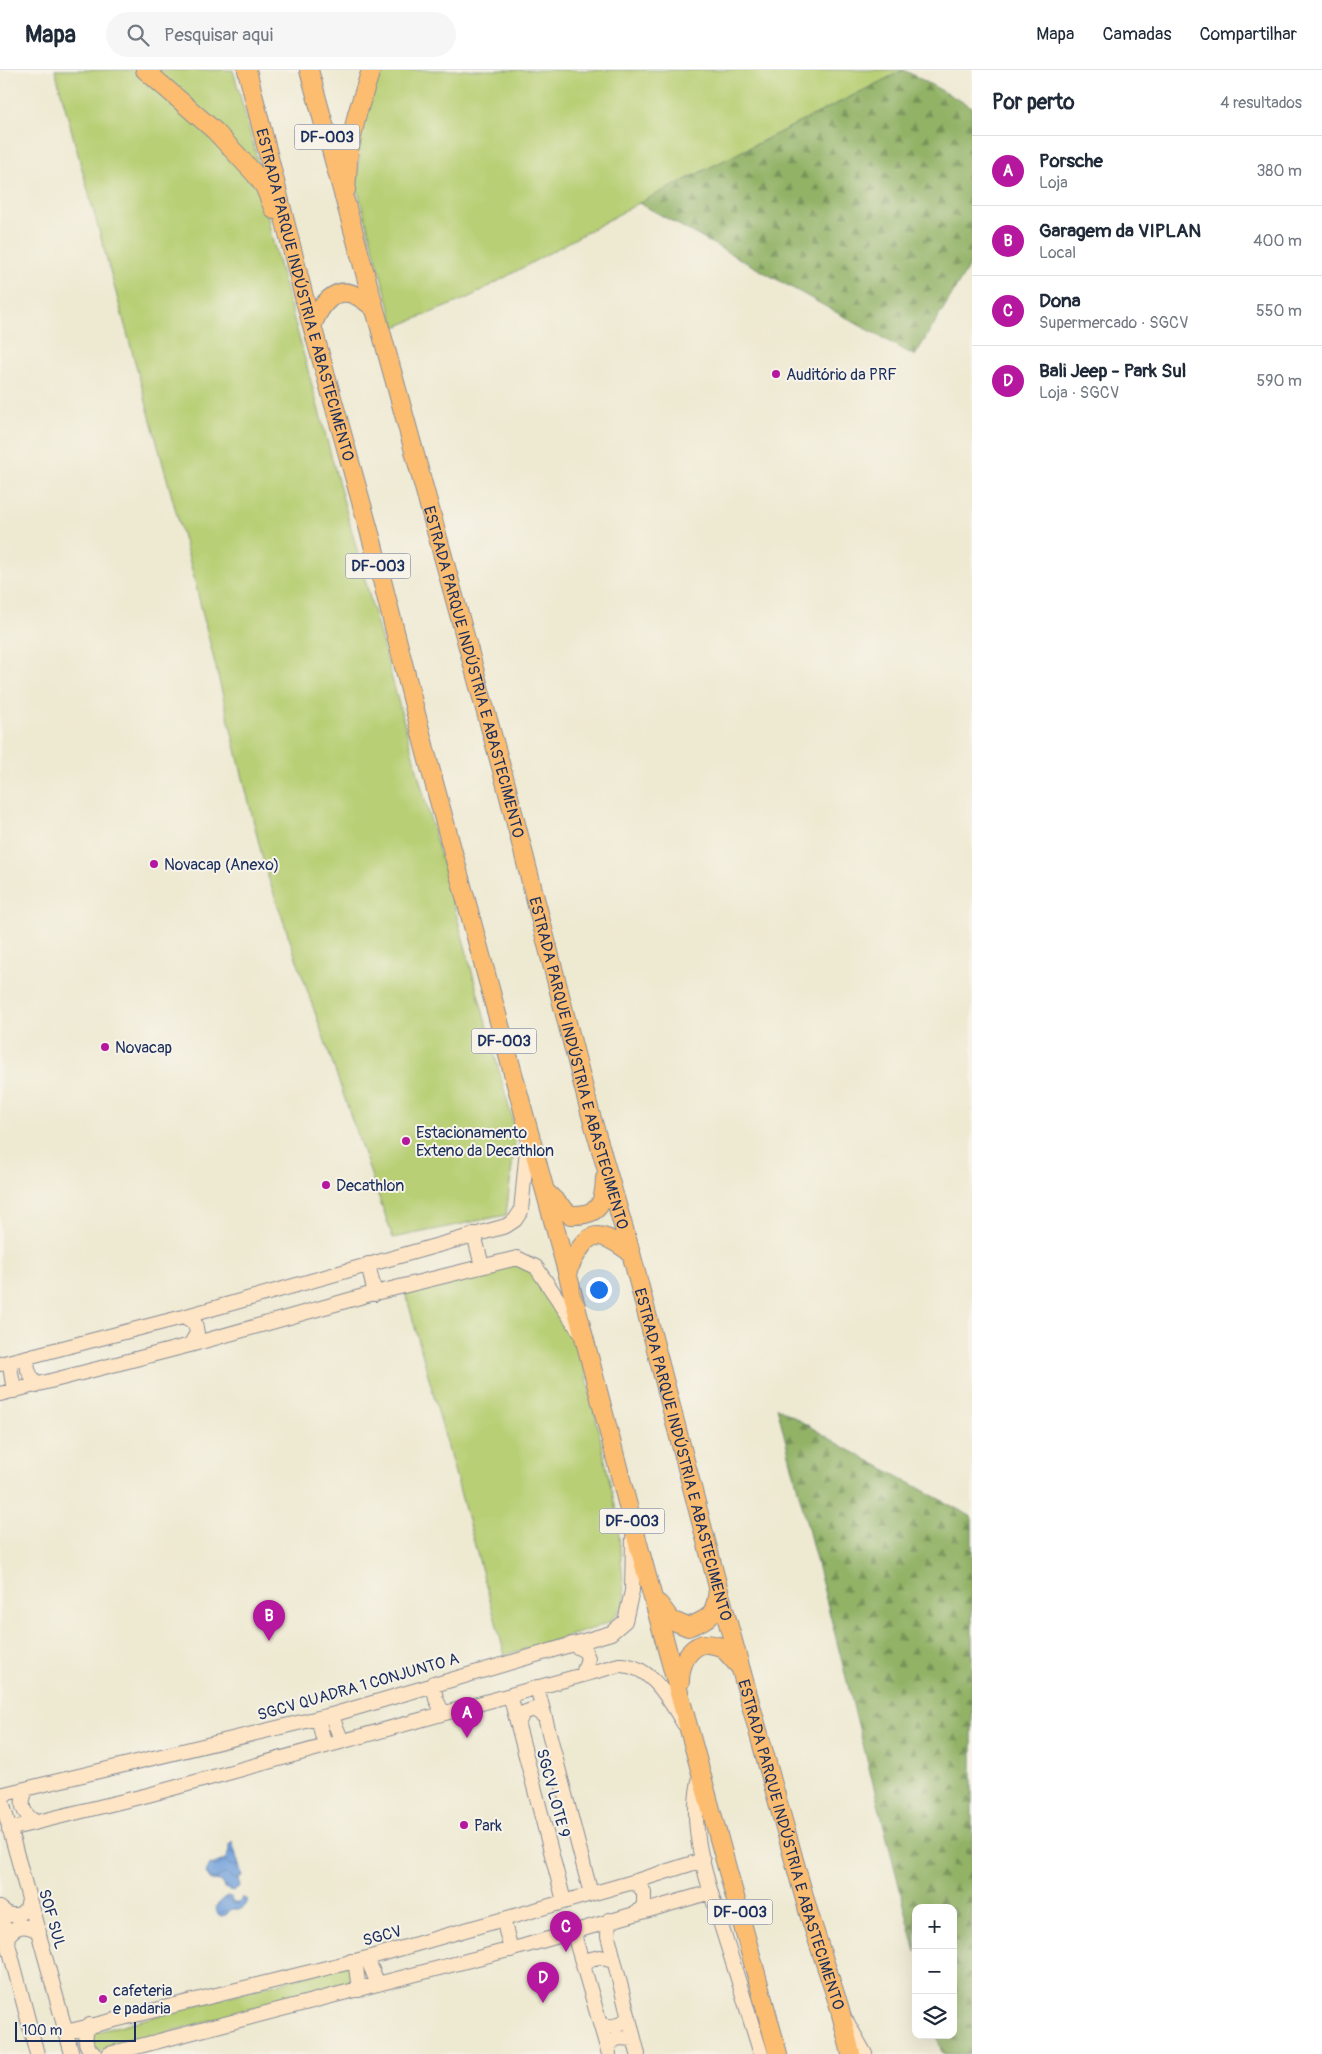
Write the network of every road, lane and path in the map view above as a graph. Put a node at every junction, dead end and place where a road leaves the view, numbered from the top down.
1 (145, 70) edge
2 (247, 70) edge
3 (309, 70) edge
4 (371, 70) edge
5 (345, 204) junction
6 (304, 297) junction
7 (374, 308) junction
8 (313, 324) junction
9 (529, 1129) junction
10 (606, 1166) junction
11 (545, 1191) junction
12 (474, 1234) junction
13 (631, 1253) junction
14 (368, 1264) junction
15 (482, 1266) junction
16 (568, 1272) junction
17 (374, 1294) junction
18 (208, 1309) junction
19 (183, 1317) junction
20 (215, 1338) junction
21 (584, 1338) junction
22 (190, 1345) junction
23 (31, 1356) junction
24 (4, 1364) edge
25 (36, 1386) junction
26 (14, 1391) junction
27 (0, 1394) edge
28 (633, 1525) junction
29 (718, 1587) junction
30 (655, 1600) junction
31 (572, 1644) junction
32 (742, 1672) junction
33 (583, 1674) junction
34 (433, 1683) junction
35 (537, 1687) junction
36 (510, 1695) junction
37 (681, 1695) junction
38 (443, 1713) junction
39 (334, 1714) junction
40 (545, 1717) junction
41 (318, 1718) junction
42 (518, 1724) junction
43 (342, 1741) junction
44 (694, 1742) junction
45 (326, 1746) junction
46 (702, 1770) junction
47 (28, 1789) junction
48 (0, 1795) edge
49 (36, 1822) junction
50 (9, 1829) junction
51 (703, 1860) junction
52 (631, 1883) junction
53 (711, 1892) junction
54 (591, 1894) junction
55 (29, 1899) junction
56 (564, 1901) junction
57 (0, 1908) edge
58 (638, 1912) junction
59 (0, 1913) edge
60 (503, 1919) junction
61 (609, 1920) junction
62 (573, 1931) junction
63 (38, 1932) junction
64 (7, 1938) junction
65 (511, 1950) junction
66 (371, 1956) junction
67 (351, 1961) junction
68 (613, 1961) junction
69 (584, 1967) junction
70 (378, 1984) junction
71 (359, 1990) junction
72 (839, 2006) junction
73 (628, 2018) junction
74 (601, 2024) junction
75 (90, 2025) junction
76 (66, 2032) junction
77 (634, 2039) junction
78 (608, 2050) edge
79 (37, 2054) edge
80 (72, 2054) edge
81 (94, 2054) edge
82 (109, 2054) edge
83 (638, 2054) edge
84 (761, 2054) edge
85 (778, 2054) edge
86 (851, 2054) edge
87 (865, 2054) edge

1 - 6 highway
2 - 6 highway, ESTRADA PARQUE INDÚSTRIA E ABASTECIMENTO / DF-003
3 - 5 highway, ESTRADA PARQUE INDÚSTRIA E ABASTECIMENTO / DF-003
4 - 5 highway
5 - 7 highway, ESTRADA PARQUE INDÚSTRIA E ABASTECIMENTO / DF-003
6 - 8 highway, ESTRADA PARQUE INDÚSTRIA E ABASTECIMENTO / DF-003
7 - 8 highway
7 - 10 highway, ESTRADA PARQUE INDÚSTRIA E ABASTECIMENTO / DF-003
8 - 9 highway, ESTRADA PARQUE INDÚSTRIA E ABASTECIMENTO / DF-003
9 - 11 highway, ESTRADA PARQUE INDÚSTRIA E ABASTECIMENTO / DF-003
9 - 12 street
10 - 11 highway
10 - 13 highway, ESTRADA PARQUE INDÚSTRIA E ABASTECIMENTO / DF-003
11 - 16 highway, ESTRADA PARQUE INDÚSTRIA E ABASTECIMENTO / DF-003
12 - 14 street
12 - 15 street
13 - 16 highway
13 - 29 highway, ESTRADA PARQUE INDÚSTRIA E ABASTECIMENTO / DF-003
14 - 17 street
14 - 18 street
15 - 17 street
15 - 21 street
16 - 21 highway, ESTRADA PARQUE INDÚSTRIA E ABASTECIMENTO / DF-003
17 - 20 street
18 - 19 street
18 - 20 street
19 - 22 street
19 - 23 street
20 - 22 street
21 - 28 highway, ESTRADA PARQUE INDÚSTRIA E ABASTECIMENTO / DF-003
22 - 25 street
23 - 24 street
23 - 25 street
24 - 26 street
25 - 26 street
26 - 27 street
28 - 30 highway, ESTRADA PARQUE INDÚSTRIA E ABASTECIMENTO / DF-003
28 - 31 street, SGCV QUADRA 1 CONJUNTO A
29 - 30 highway
29 - 32 highway, ESTRADA PARQUE INDÚSTRIA E ABASTECIMENTO / DF-003
30 - 37 highway, ESTRADA PARQUE INDÚSTRIA E ABASTECIMENTO / DF-003
31 - 33 street
31 - 34 street, SGCV QUADRA 1 CONJUNTO A
32 - 37 highway
32 - 72 highway, ESTRADA PARQUE INDÚSTRIA E ABASTECIMENTO / DF-003
33 - 35 street
33 - 44 street
34 - 38 street
34 - 39 street, SGCV QUADRA 1 CONJUNTO A
35 - 36 street
35 - 40 street, SGCV LOTE 9
36 - 38 street
36 - 42 street, SGCV LOTE 9
37 - 44 highway, ESTRADA PARQUE INDÚSTRIA E ABASTECIMENTO / DF-003
38 - 43 street
39 - 41 street, SGCV QUADRA 1 CONJUNTO A
39 - 43 street
40 - 42 street
40 - 54 street, SGCV LOTE 9
41 - 45 street
41 - 47 street, SGCV QUADRA 1 CONJUNTO A
42 - 56 street, SGCV LOTE 9
43 - 45 street
44 - 46 highway, ESTRADA PARQUE INDÚSTRIA E ABASTECIMENTO / DF-003
45 - 49 street
46 - 51 street
46 - 85 highway, ESTRADA PARQUE INDÚSTRIA E ABASTECIMENTO / DF-003
47 - 48 street, SGCV QUADRA 1 CONJUNTO A
47 - 49 street
48 - 50 street, SOF SUL
49 - 50 street
50 - 55 street, SOF SUL
51 - 52 street, SGCV
51 - 53 street
52 - 54 street, SGCV
52 - 58 street
53 - 58 street
53 - 84 street
54 - 56 street, SGCV
55 - 57 street
55 - 63 street, SOF SUL
56 - 60 street, SGCV
58 - 61 street
59 - 64 street
60 - 65 street
60 - 66 street, SGCV
61 - 62 street
61 - 68 street
62 - 65 street
62 - 69 street
63 - 64 street
63 - 76 street, SOF SUL
64 - 79 street
65 - 70 street
66 - 67 street, SGCV
66 - 70 street
67 - 71 street
67 - 75 street, SGCV
68 - 69 street
68 - 73 street
69 - 74 street
70 - 71 street
71 - 82 street
72 - 86 highway, ESTRADA PARQUE INDÚSTRIA E ABASTECIMENTO / DF-003
72 - 87 street
73 - 74 street
73 - 77 street
74 - 78 street
75 - 76 street, SGCV
75 - 81 street
76 - 80 street, SOF SUL
77 - 78 street
77 - 83 street

